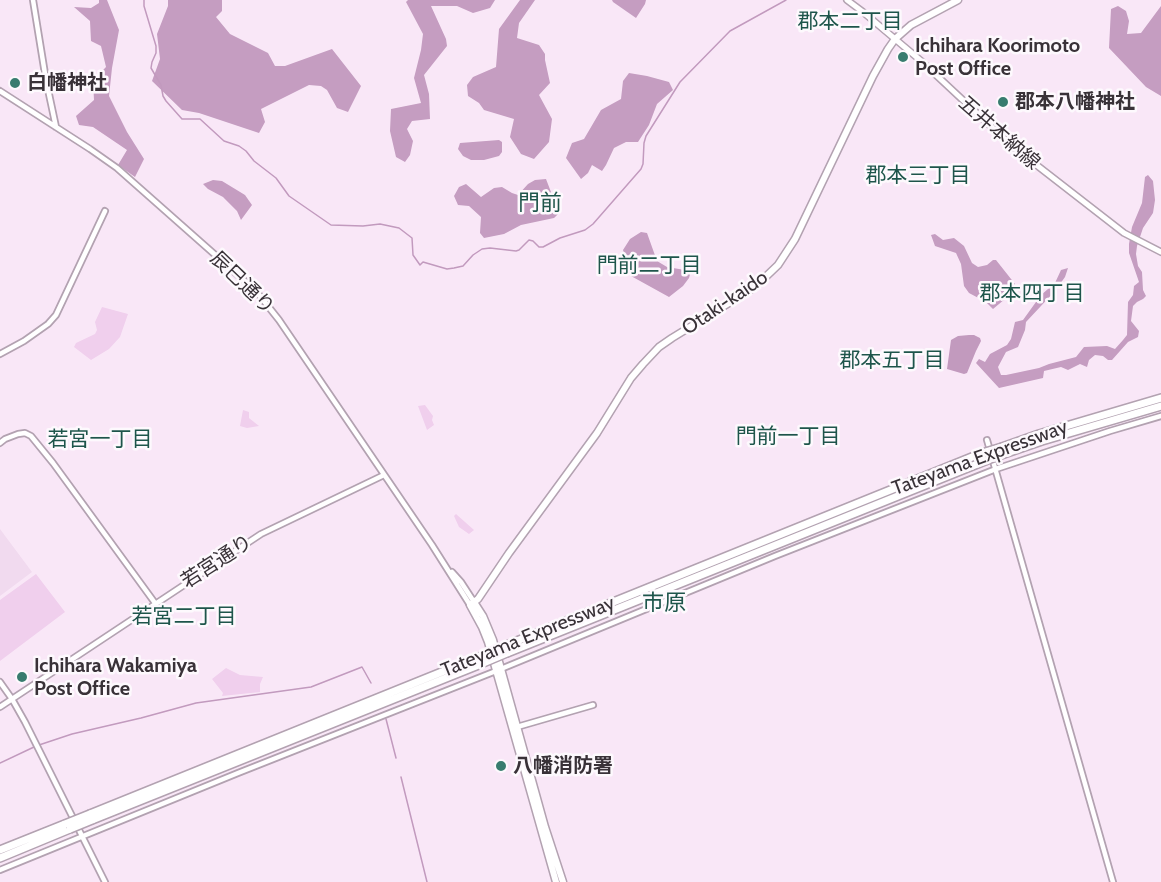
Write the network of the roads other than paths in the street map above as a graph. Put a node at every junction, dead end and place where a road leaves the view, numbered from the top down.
1 (33, 0) edge
2 (847, 0) edge
3 (958, 0) edge
4 (895, 39) junction
5 (0, 91) edge
6 (56, 127) junction
7 (105, 211) dead end
8 (1161, 252) edge
9 (0, 354) edge
10 (1161, 398) edge
11 (1161, 406) edge
12 (1161, 416) edge
13 (987, 440) dead end
14 (0, 443) edge
15 (1003, 450) junction
16 (996, 469) junction
17 (384, 475) junction
18 (155, 603) junction
19 (472, 603) junction
20 (563, 626) junction
21 (499, 670) junction
22 (0, 682) edge
23 (12, 699) junction
24 (593, 705) dead end
25 (0, 707) edge
26 (517, 727) junction
27 (67, 826) junction
28 (83, 837) junction
29 (0, 850) edge
30 (0, 858) edge
31 (0, 870) edge
32 (105, 882) edge
33 (556, 882) edge
34 (563, 882) edge
35 (1113, 882) edge

1 - 6 street
2 - 4 main road, 五井本納線
3 - 4 highway, Otaki-kaido
4 - 8 main road, 五井本納線
4 - 19 highway, Otaki-kaido
5 - 6 street, 辰巳通り
6 - 17 street, 辰巳通り
7 - 9 street
10 - 15 highway, Tateyama Expressway
11 - 15 highway, Tateyama Expressway
12 - 16 street
13 - 16 street
14 - 18 street
15 - 20 highway, Tateyama Expressway, bridge
15 - 20 highway, Tateyama Expressway, bridge
16 - 21 street
16 - 35 street
17 - 18 street, 若宮通り
17 - 19 street, 辰巳通り
18 - 23 street, 若宮通り
19 - 21 highway
20 - 27 highway, Tateyama Expressway, bridge
21 - 26 highway
21 - 28 street
21 - 33 highway
22 - 23 street
23 - 25 street, 若宮通り
23 - 28 street
24 - 26 street
26 - 34 highway
27 - 29 highway, Tateyama Expressway
27 - 30 highway, Tateyama Expressway
28 - 31 street
28 - 32 street

